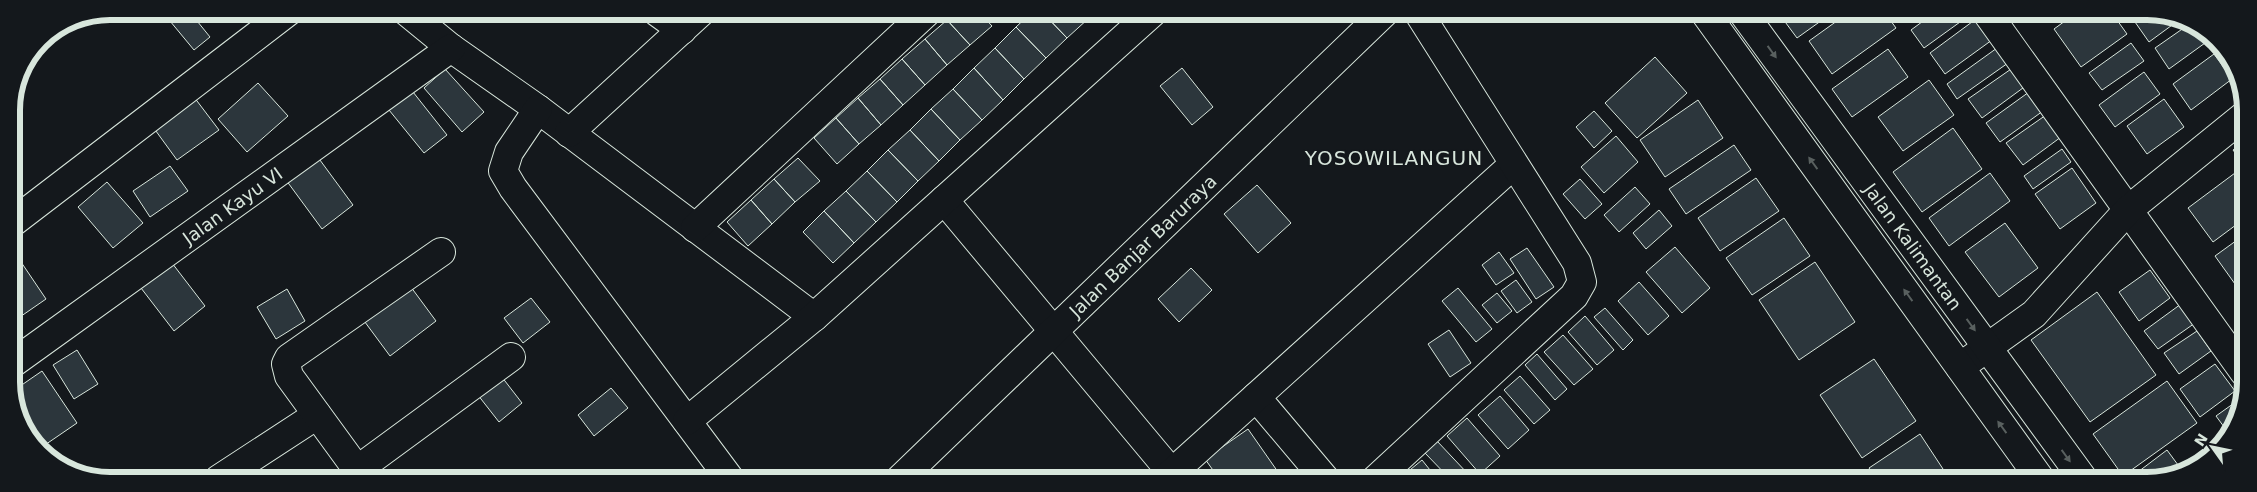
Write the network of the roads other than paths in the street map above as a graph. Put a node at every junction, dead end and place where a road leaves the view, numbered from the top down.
1 (278, 20) edge
2 (417, 20) edge
3 (908, 20) edge
4 (1144, 20) edge
5 (1377, 20) edge
6 (1423, 20) edge
7 (1710, 20) edge
8 (1748, 20) edge
9 (1992, 20) edge
10 (691, 21) edge
11 (451, 48) junction
12 (538, 110) junction
13 (2237, 122) edge
14 (569, 133) junction
15 (1513, 165) junction
16 (944, 200) junction
17 (2128, 210) junction
18 (20, 217) edge
19 (695, 228) junction
20 (441, 252) dead end
21 (814, 317) junction
22 (1054, 332) junction
23 (1988, 349) junction
24 (511, 357) dead end
25 (20, 358) edge
26 (2237, 362) edge
27 (1960, 367) junction
28 (1256, 397) junction
29 (317, 415) junction
30 (687, 421) junction
31 (230, 472) edge
32 (359, 472) edge
33 (363, 472) edge
34 (725, 472) edge
35 (907, 472) edge
36 (1165, 472) edge
37 (1172, 472) edge
38 (1319, 472) edge
39 (1384, 472) edge
40 (2035, 472) edge
41 (2078, 472) edge

1 - 18 street
2 - 11 street
3 - 19 street
4 - 16 street
5 - 22 street, Jalan Banjar Baruraya
6 - 15 street
27 -> 7 street, Jalan Kalimantan
8 -> 23 street, Jalan Kalimantan
9 - 17 street
10 - 14 street
11 - 12 street
11 - 25 street, Jalan Kayu VI
12 - 14 street
12 - 30 street
13 - 17 street
14 - 19 street
15 - 28 street
15 - 39 street
16 - 21 street
16 - 22 street
17 - 23 street
17 - 26 street
19 - 21 street
20 - 29 street
21 - 30 street
22 - 35 street, Jalan Banjar Baruraya
22 - 36 street
23 - 27 street
23 -> 41 street, Jalan Kalimantan
24 - 33 street
40 -> 27 street, Jalan Kalimantan
28 - 37 street
28 - 38 street
29 - 31 street
29 - 32 street
30 - 34 street

